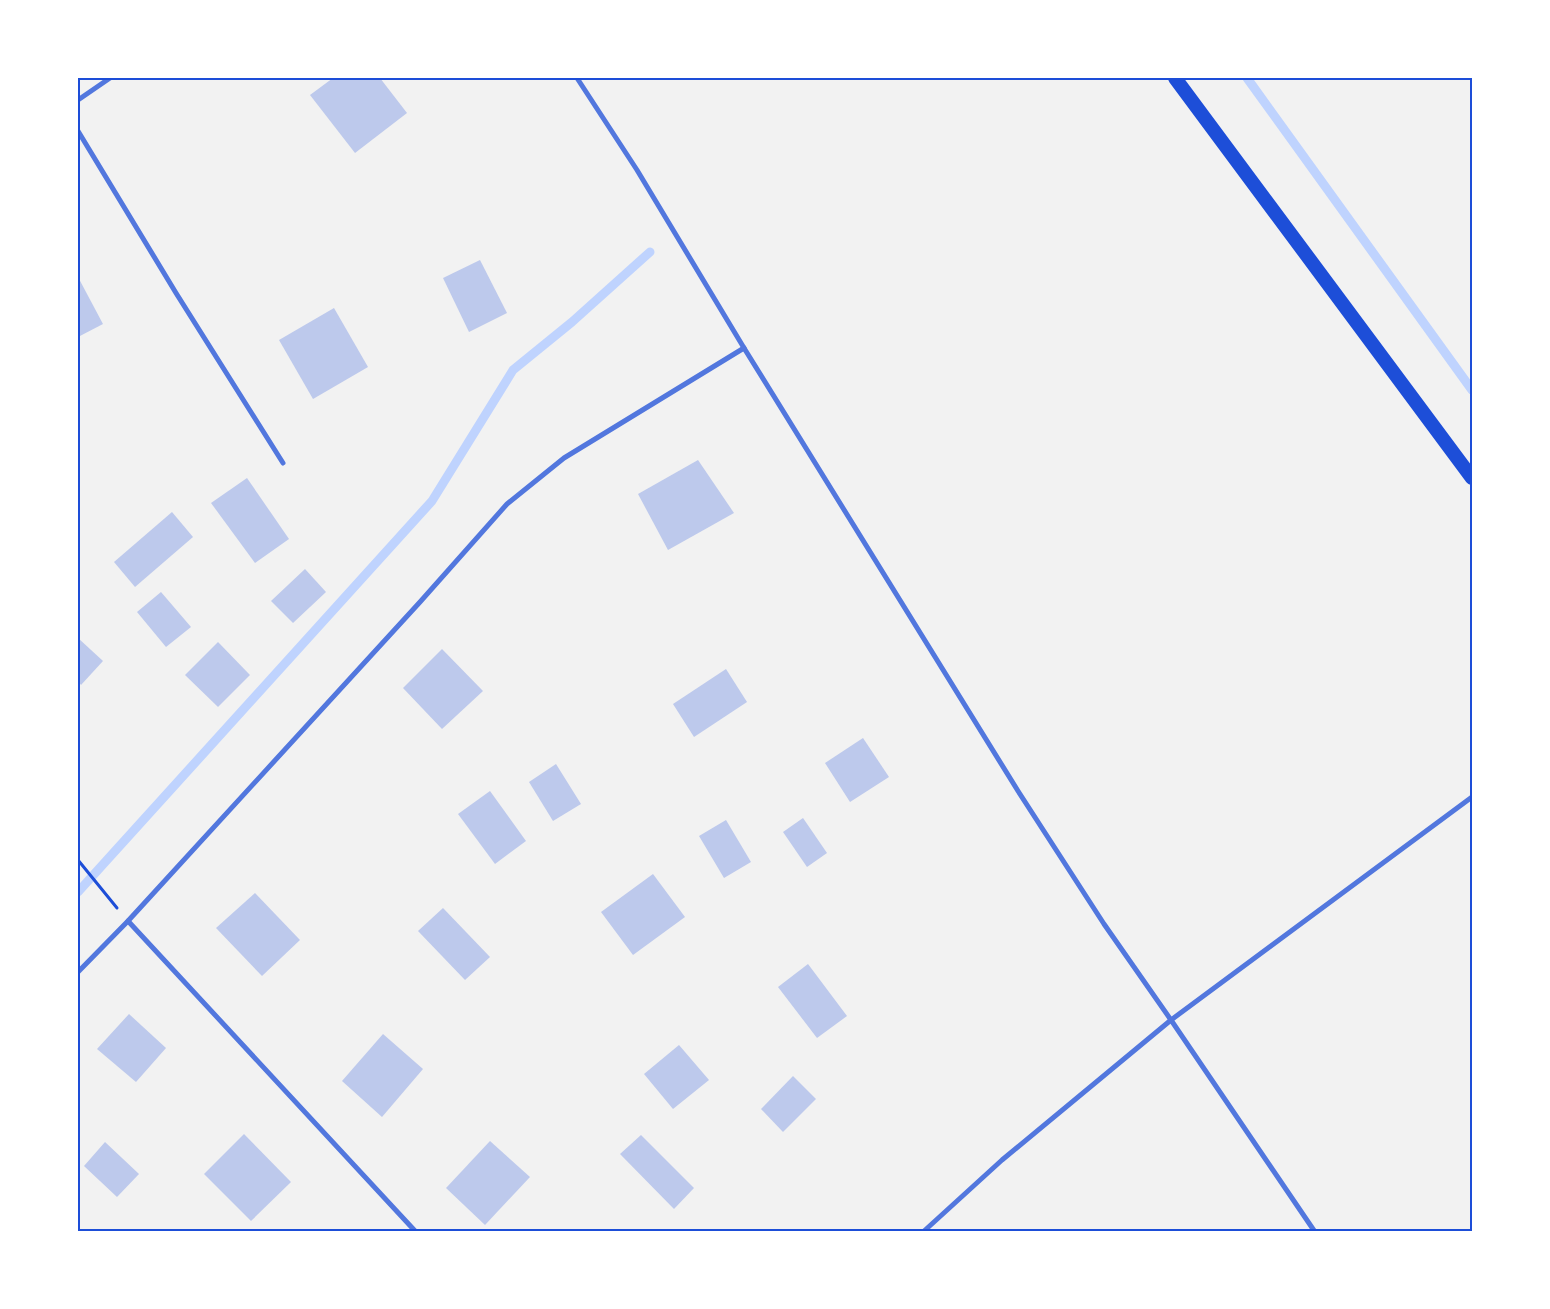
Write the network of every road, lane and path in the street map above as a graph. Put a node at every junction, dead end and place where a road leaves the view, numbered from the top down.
1 (110, 78) edge
2 (577, 78) edge
3 (1175, 78) edge
4 (78, 100) edge
5 (78, 131) edge
6 (744, 348) junction
7 (283, 463) dead end
8 (1472, 478) edge
9 (1472, 797) edge
10 (78, 860) edge
11 (128, 921) junction
12 (78, 972) edge
13 (1172, 1020) junction
14 (416, 1232) edge
15 (923, 1232) edge
16 (1315, 1232) edge

1 - 4 street
2 - 6 street
3 - 8 highway
5 - 7 street
6 - 11 street
6 - 13 street
9 - 13 street
10 - 11 path
11 - 12 street
11 - 14 street
13 - 15 street
13 - 16 street

